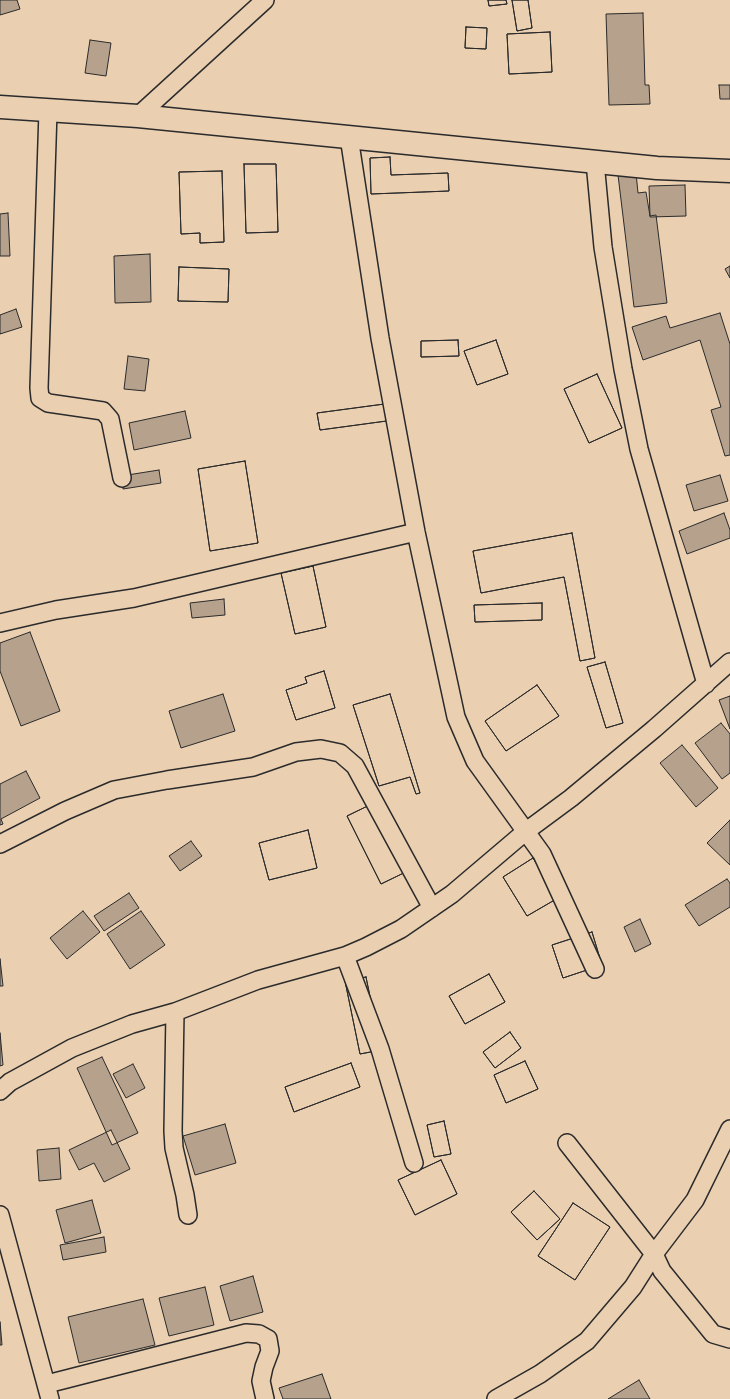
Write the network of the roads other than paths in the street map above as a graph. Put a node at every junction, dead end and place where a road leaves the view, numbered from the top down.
1 (260, 2) edge
2 (0, 107) edge
3 (48, 111) junction
4 (138, 116) junction
5 (349, 137) junction
6 (595, 162) junction
7 (730, 171) edge
8 (122, 478) dead end
9 (416, 532) junction
10 (0, 623) edge
11 (730, 662) edge
12 (706, 684) junction
13 (525, 832) junction
14 (0, 844) edge
15 (432, 908) junction
16 (345, 956) junction
17 (595, 969) dead end
18 (175, 1012) junction
19 (0, 1091) edge
20 (730, 1130) edge
21 (567, 1143) dead end
22 (414, 1163) dead end
23 (0, 1215) edge
24 (188, 1215) dead end
25 (654, 1254) junction
26 (730, 1339) edge
27 (48, 1392) edge
28 (265, 1399) edge
29 (496, 1399) edge

1 - 4 street
2 - 3 main road
3 - 4 main road
3 - 8 street
4 - 5 main road
5 - 6 main road
5 - 9 street
6 - 7 main road
6 - 12 street
9 - 10 street
9 - 13 street
11 - 12 street
12 - 13 street
13 - 15 street
13 - 17 street
14 - 15 street
15 - 16 street
16 - 18 street
16 - 22 street
18 - 19 street
18 - 24 street
20 - 25 street
21 - 25 street
23 - 27 street
25 - 26 street
25 - 29 street
27 - 28 street

